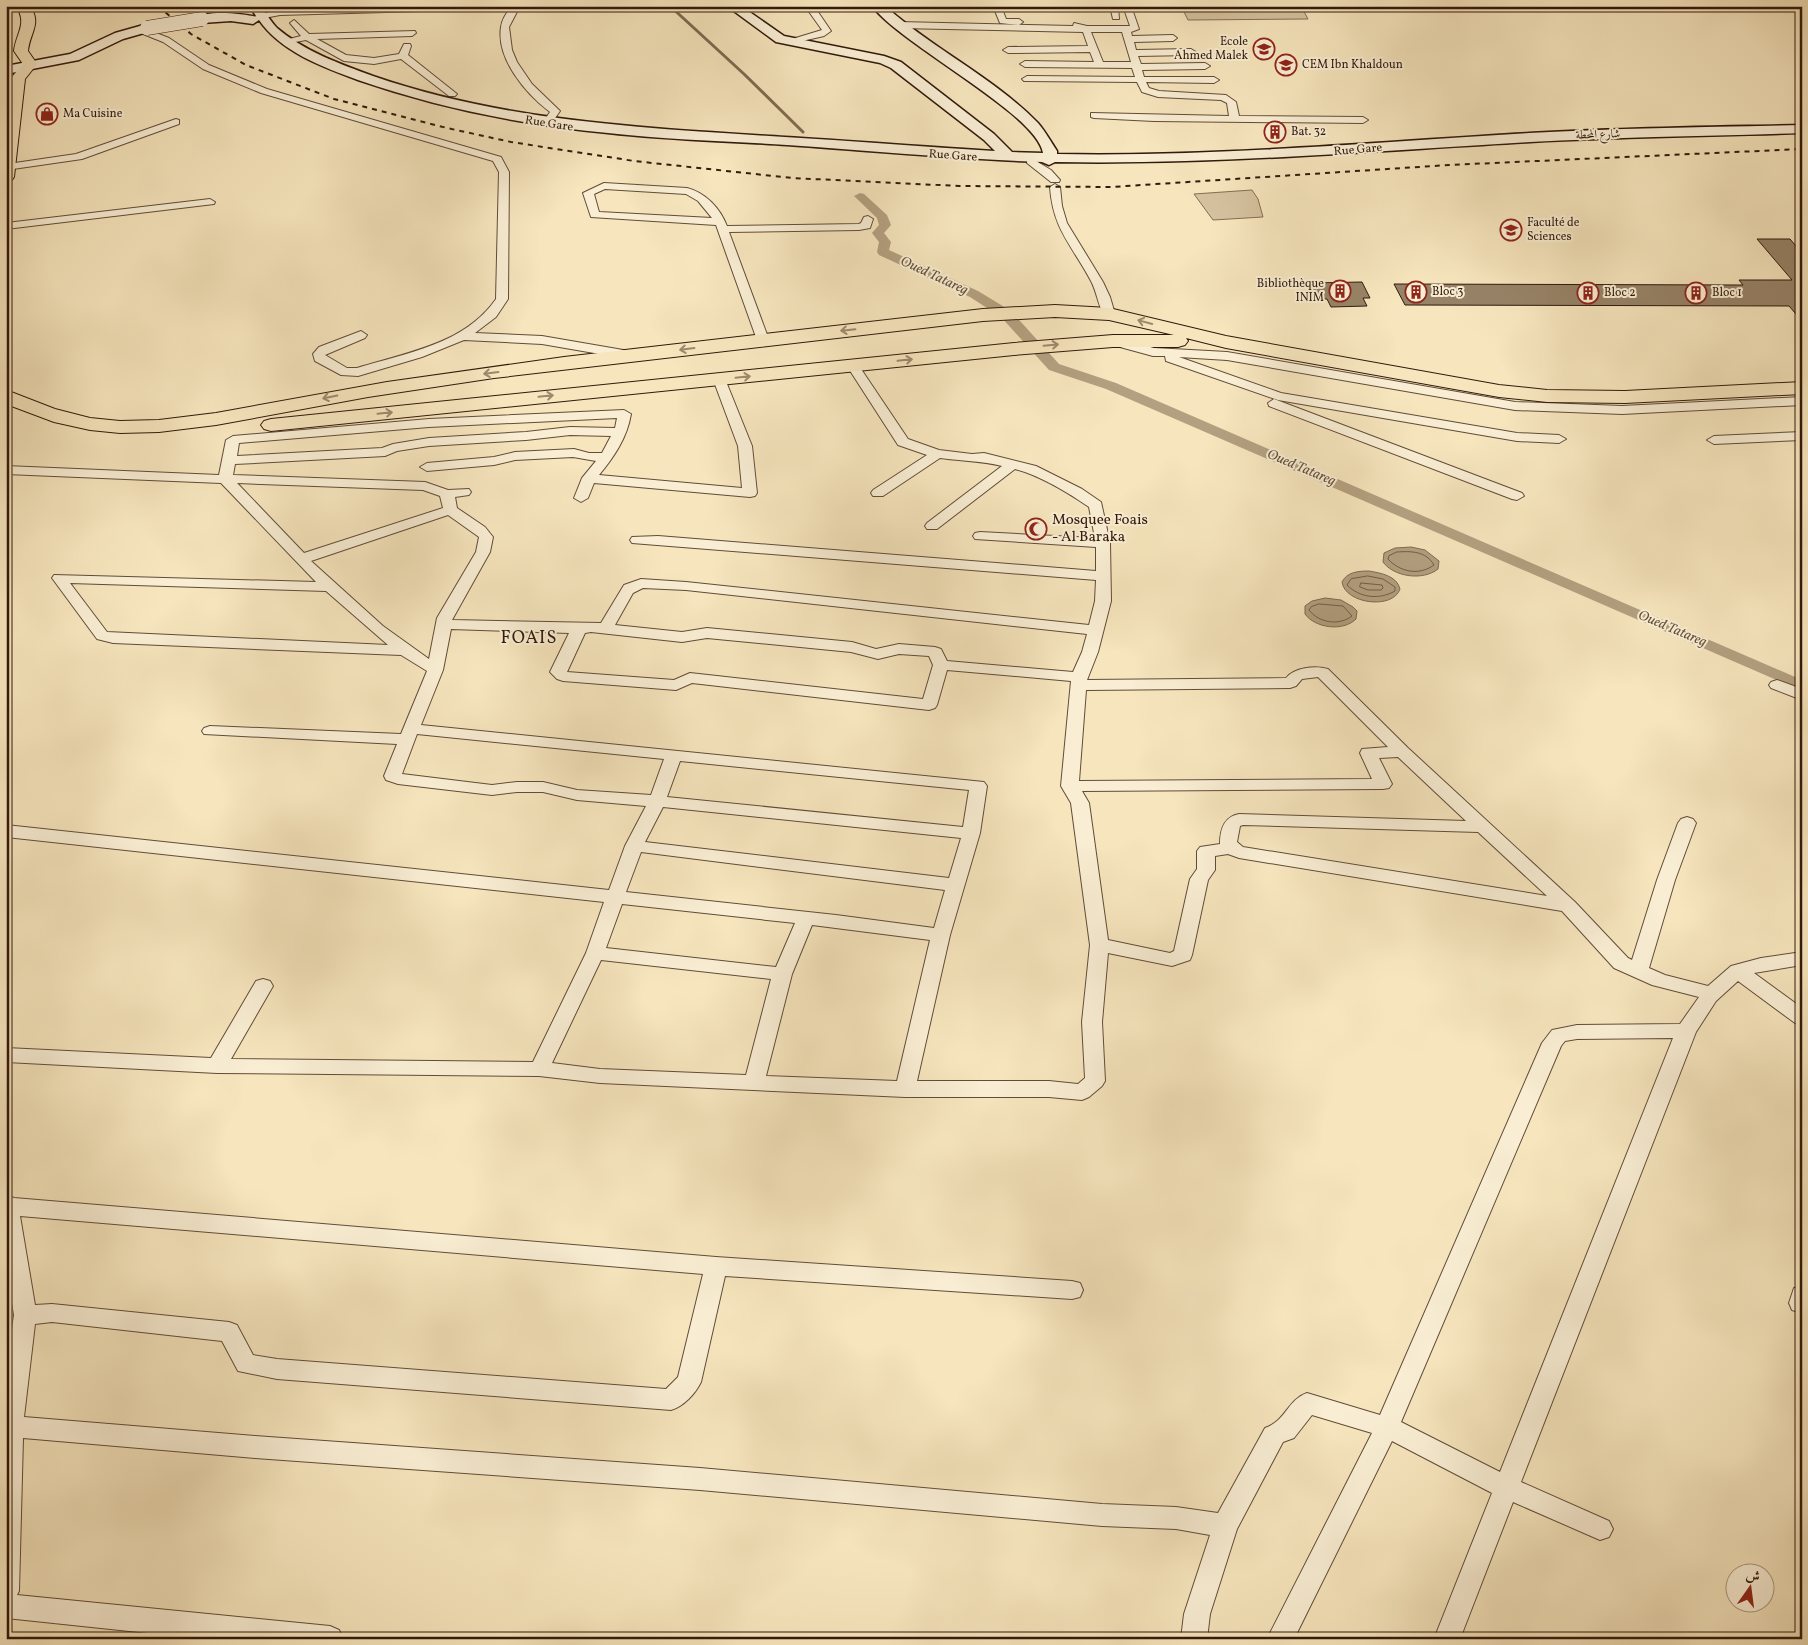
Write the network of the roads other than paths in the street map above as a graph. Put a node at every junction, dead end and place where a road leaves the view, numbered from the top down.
1 (234, 6) edge
2 (238, 6) edge
3 (516, 6) edge
4 (733, 6) edge
5 (809, 6) edge
6 (878, 6) edge
7 (997, 6) edge
8 (1114, 6) edge
9 (1126, 6) edge
10 (1613, 6) edge
11 (1639, 6) edge
12 (1675, 6) edge
13 (1707, 6) edge
14 (421, 7) edge
15 (21, 8) edge
16 (280, 12) junction
17 (256, 14) edge
18 (212, 15) edge
19 (1116, 17) dead end
20 (414, 27) junction
21 (904, 28) junction
22 (144, 29) junction
23 (1088, 32) junction
24 (1000, 34) dead end
25 (1128, 34) junction
26 (308, 37) junction
27 (1173, 38) dead end
28 (288, 42) junction
29 (792, 42) junction
30 (327, 48) junction
31 (345, 48) dead end
32 (1095, 49) junction
33 (1008, 50) dead end
34 (1191, 52) dead end
35 (1134, 53) junction
36 (403, 56) junction
37 (7, 64) edge
38 (1025, 64) dead end
39 (1100, 64) junction
40 (28, 65) junction
41 (1137, 66) junction
42 (1205, 66) dead end
43 (7, 70) edge
44 (6, 77) edge
45 (1027, 79) dead end
46 (1140, 79) junction
47 (1214, 80) dead end
48 (452, 94) dead end
49 (1094, 115) dead end
50 (1235, 119) junction
51 (1362, 120) dead end
52 (176, 122) dead end
53 (548, 122) junction
54 (1802, 129) edge
55 (1394, 146) junction
56 (1041, 154) junction
57 (998, 156) junction
58 (7, 172) edge
59 (210, 202) dead end
60 (868, 219) dead end
61 (721, 225) junction
62 (6, 226) edge
63 (1110, 314) junction
64 (361, 335) dead end
65 (462, 336) junction
66 (763, 340) junction
67 (1113, 341) junction
68 (1226, 342) junction
69 (1153, 352) junction
70 (629, 355) junction
71 (1176, 360) junction
72 (853, 366) junction
73 (719, 379) junction
74 (1802, 388) edge
75 (1770, 390) junction
76 (1802, 392) edge
77 (1802, 401) edge
78 (9, 404) edge
79 (429, 423) junction
80 (618, 432) junction
81 (1802, 436) edge
82 (1559, 439) dead end
83 (1714, 440) dead end
84 (430, 442) junction
85 (937, 454) junction
86 (607, 457) junction
87 (228, 460) junction
88 (1012, 465) junction
89 (427, 467) junction
90 (6, 470) edge
91 (589, 478) junction
92 (225, 479) junction
93 (425, 486) junction
94 (464, 492) dead end
95 (878, 493) dead end
96 (1517, 496) dead end
97 (581, 498) dead end
98 (449, 502) junction
99 (932, 526) dead end
100 (980, 536) dead end
101 (637, 540) dead end
102 (1103, 543) junction
103 (302, 559) junction
104 (1104, 576) junction
105 (328, 587) junction
106 (444, 624) junction
107 (606, 628) junction
108 (579, 629) junction
109 (1095, 630) junction
110 (402, 650) junction
111 (941, 665) junction
112 (435, 670) junction
113 (1079, 681) junction
114 (1777, 685) dead end
115 (1802, 695) edge
116 (210, 731) dead end
117 (410, 734) junction
118 (1402, 752) junction
119 (674, 756) junction
120 (1070, 786) junction
121 (657, 801) junction
122 (1687, 823) dead end
123 (1483, 827) junction
124 (6, 831) edge
125 (971, 834) junction
126 (634, 846) junction
127 (1230, 848) junction
128 (956, 885) junction
129 (616, 898) junction
130 (1568, 906) junction
131 (806, 918) junction
132 (940, 935) junction
133 (1099, 945) junction
134 (595, 953) junction
135 (1802, 958) edge
136 (1738, 971) junction
137 (1638, 972) junction
138 (782, 974) junction
139 (263, 986) dead end
140 (1710, 993) junction
141 (1802, 1018) edge
142 (1686, 1031) junction
143 (6, 1055) edge
144 (217, 1066) junction
145 (539, 1070) junction
146 (754, 1082) junction
147 (905, 1089) junction
148 (7, 1205) edge
149 (716, 1266) junction
150 (1072, 1290) dead end
151 (1802, 1295) edge
152 (1802, 1304) edge
153 (25, 1315) junction
154 (11, 1426) junction
155 (1387, 1426) junction
156 (1507, 1488) junction
157 (1225, 1526) junction
158 (1600, 1529) dead end
159 (6, 1591) edge
160 (6, 1606) edge
161 (330, 1639) edge
162 (1194, 1639) edge
163 (1280, 1639) edge
164 (1447, 1639) edge

1 - 18 main road
2 - 17 main road, Rue Gare
3 - 53 street
4 - 29 main road
5 - 29 street
6 - 21 main road
7 - 23 street
8 - 19 street
9 - 25 street
10 - 11 street
11 - 12 street
12 - 13 street
14 - 16 street
14 - 20 street
15 - 37 main road
15 - 40 main road
16 - 17 street
16 - 26 street
17 - 18 main road
17 - 28 main road, Rue Gare
17 - 57 main road, Rue Gare
18 - 22 main road, bridge
20 - 26 street
20 - 36 street
21 - 23 street
21 - 56 main road
22 - 40 main road
22 - 65 street
23 - 24 street
23 - 25 street
23 - 32 street
25 - 27 street
25 - 35 street
26 - 28 street
26 - 30 street
28 - 53 main road, Rue Gare
29 - 57 main road
30 - 31 street
30 - 36 street
32 - 33 street
32 - 39 street
34 - 35 street
35 - 41 street
36 - 48 street
37 - 40 main road
37 - 43 main road
38 - 39 street
39 - 41 street
40 - 43 main road
40 - 58 main road
41 - 42 street
41 - 46 street
43 - 44 main road
45 - 46 street
46 - 47 street
46 - 50 street
49 - 50 street
50 - 51 street
52 - 58 street
53 - 57 main road, Rue Gare
54 - 55 main road, شارع المحطة
55 - 56 main road, Rue Gare
55 - 56 main road, Rue Gare
56 - 57 main road, Rue Gare
56 - 63 street
59 - 62 street
60 - 61 street
61 - 61 street
61 - 66 street
63 -> 66 main road
68 -> 63 main road
64 - 65 street
65 - 70 street
66 -> 70 main road
67 - 68 main road
67 - 69 street
72 -> 67 main road
68 - 75 main road
69 - 71 street
69 - 77 street
70 -> 78 main road
71 - 82 street
71 - 96 street
73 -> 72 main road
72 - 85 street
78 -> 73 main road
73 - 91 street
74 - 75 main road
75 - 76 main road
79 - 80 street
79 - 84 street
79 - 87 street
80 - 84 street
80 - 86 street
81 - 83 street
84 - 87 street
84 - 89 street
85 - 88 street
85 - 95 street
86 - 89 street
86 - 91 street
87 - 92 street
88 - 99 street
88 - 102 street
89 - 93 street
90 - 92 street
91 - 97 street
92 - 93 street
92 - 103 street
93 - 98 street
94 - 98 street
98 - 103 street
98 - 106 street
100 - 102 street
101 - 104 street
102 - 104 street
103 - 105 street
104 - 109 street
105 - 110 street
105 - 110 street
106 - 108 street
106 - 112 street
107 - 108 street
107 - 109 street
107 - 111 street
108 - 111 street
109 - 113 street
110 - 112 street
111 - 113 street
112 - 117 street
113 - 118 street
113 - 120 street
114 - 115 street
116 - 117 street
117 - 119 street
117 - 121 street
118 - 120 street
118 - 123 street
119 - 121 street
119 - 125 street
120 - 133 street
121 - 125 street
121 - 126 street
122 - 137 street
123 - 127 street
123 - 130 street
124 - 129 street
125 - 128 street
126 - 128 street
126 - 129 street
127 - 130 street
127 - 133 street
128 - 132 street
129 - 131 street
129 - 134 street
130 - 137 street
131 - 132 street
131 - 138 street
132 - 147 street
133 - 147 street
134 - 138 street
134 - 145 street
135 - 136 street
136 - 140 street
136 - 141 street
137 - 140 street
138 - 146 street
139 - 144 street
140 - 142 street
142 - 155 street
142 - 156 street
143 - 144 street
144 - 145 street
145 - 146 street
146 - 147 street
148 - 149 street
148 - 153 street
149 - 150 street
149 - 153 street
151 - 152 street
153 - 154 street
154 - 157 street
154 - 159 street
155 - 156 street
155 - 157 street
155 - 163 street
156 - 158 street
156 - 164 street
157 - 162 street
160 - 161 street

